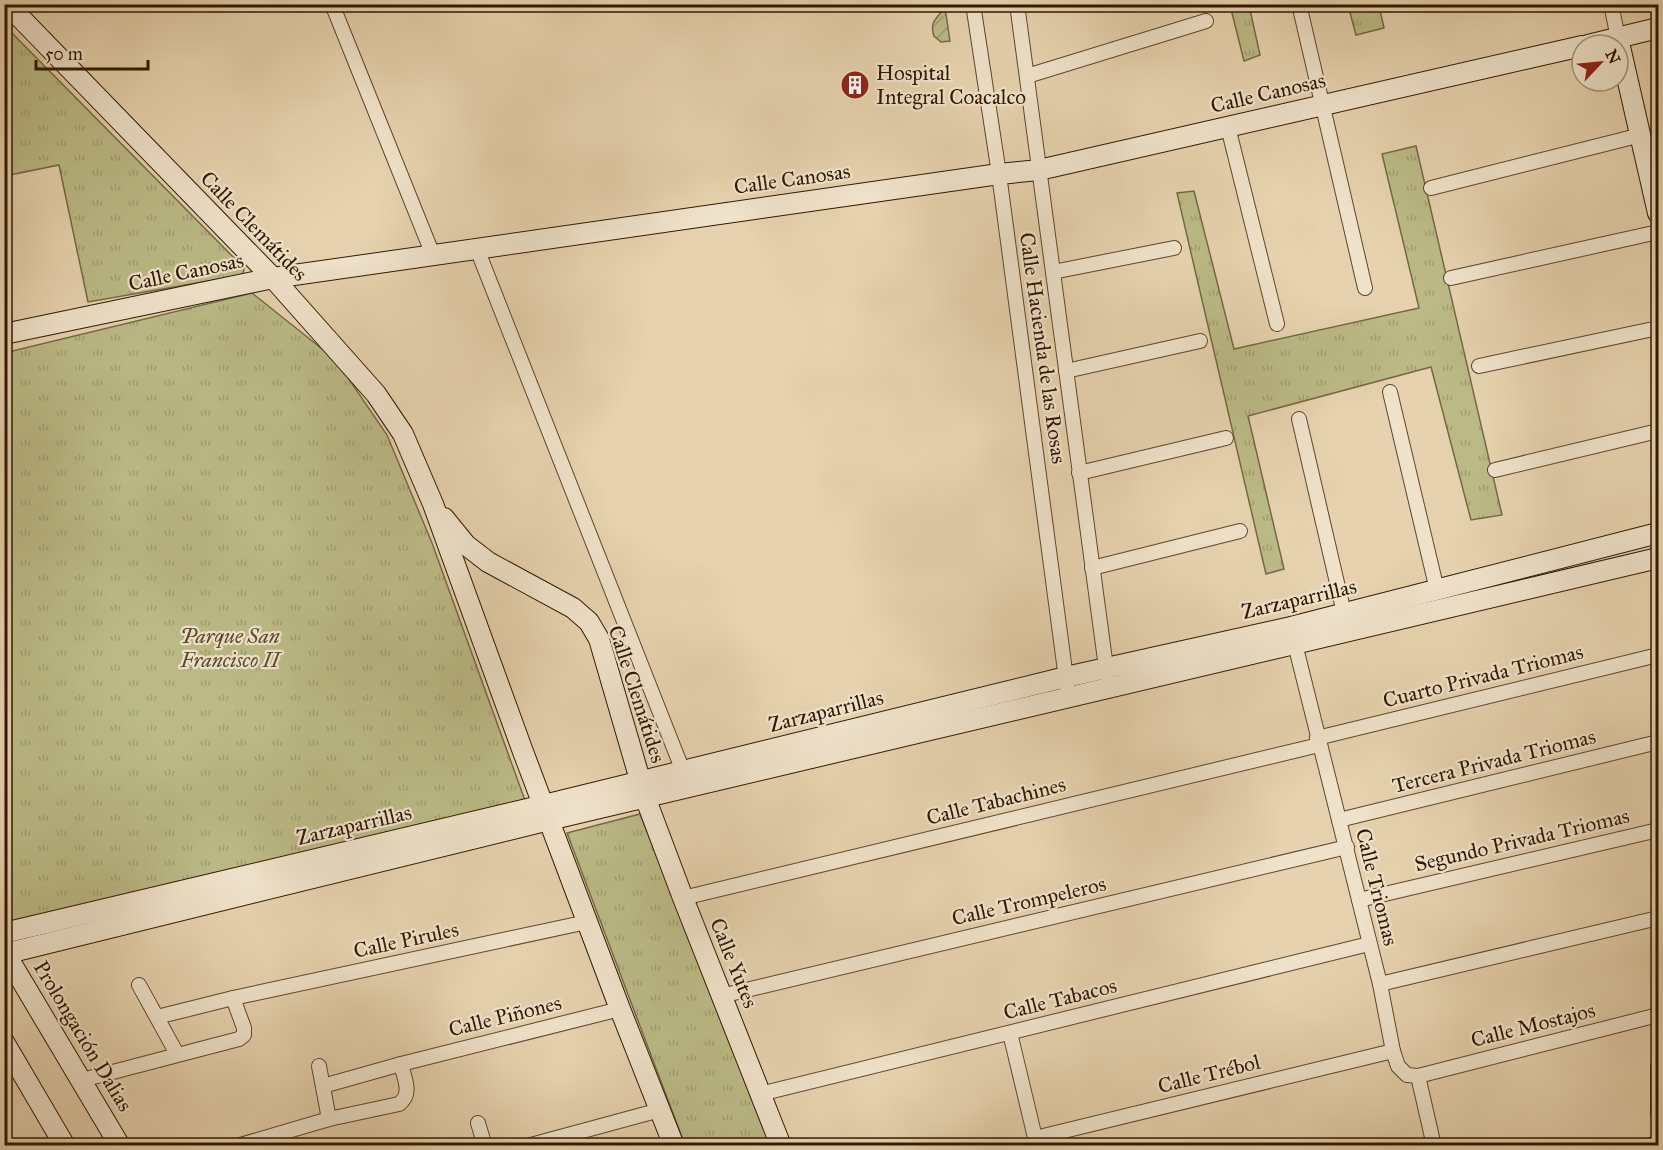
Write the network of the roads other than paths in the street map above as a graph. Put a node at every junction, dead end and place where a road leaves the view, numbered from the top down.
1 (8, 4) edge
2 (332, 4) edge
3 (973, 4) edge
4 (1017, 4) edge
5 (1299, 4) edge
6 (1611, 4) edge
7 (1206, 21) dead end
8 (1659, 28) edge
9 (1617, 33) edge
10 (1630, 35) edge
11 (1570, 49) edge
12 (1027, 76) junction
13 (1630, 89) edge
14 (1322, 105) junction
15 (1228, 127) junction
16 (1641, 135) junction
17 (1039, 170) junction
18 (999, 174) junction
19 (1431, 188) dead end
20 (1659, 213) edge
21 (1659, 232) edge
22 (1174, 248) dead end
23 (477, 249) junction
24 (433, 255) junction
25 (1053, 272) junction
26 (273, 278) junction
27 (1451, 278) dead end
28 (1365, 288) dead end
29 (1277, 324) dead end
30 (1659, 328) edge
31 (4, 334) edge
32 (1200, 341) dead end
33 (1479, 366) dead end
34 (1066, 371) junction
35 (1390, 392) dead end
36 (1299, 419) dead end
37 (1659, 431) edge
38 (1226, 438) dead end
39 (1495, 470) dead end
40 (1079, 472) junction
41 (433, 504) junction
42 (1240, 531) dead end
43 (1659, 533) edge
44 (1659, 558) edge
45 (1092, 568) junction
46 (1437, 590) junction
47 (1344, 613) junction
48 (1292, 635) junction
49 (1659, 655) edge
50 (1105, 668) junction
51 (1066, 677) junction
52 (1111, 688) junction
53 (1069, 697) junction
54 (1318, 741) junction
55 (1659, 742) edge
56 (683, 771) junction
57 (643, 789) junction
58 (546, 812) junction
59 (1339, 820) junction
60 (1659, 830) edge
61 (1347, 847) junction
62 (682, 898) junction
63 (1359, 900) junction
64 (1659, 918) edge
65 (587, 922) junction
66 (4, 933) edge
67 (1369, 945) junction
68 (5, 953) edge
69 (1380, 984) junction
70 (139, 985) dead end
71 (721, 996) junction
72 (233, 998) junction
73 (620, 1009) junction
74 (1659, 1015) edge
75 (157, 1017) junction
76 (1010, 1033) junction
77 (4, 1042) edge
78 (1393, 1051) junction
79 (177, 1054) junction
80 (401, 1064) junction
81 (319, 1066) dead end
82 (1658, 1067) edge
83 (1418, 1076) junction
84 (82, 1080) junction
85 (322, 1086) junction
86 (760, 1094) junction
87 (660, 1110) junction
88 (1659, 1113) edge
89 (329, 1119) junction
90 (478, 1123) dead end
91 (562, 1141) edge
92 (1036, 1142) edge
93 (1659, 1143) edge
94 (64, 1146) edge
95 (120, 1146) edge
96 (237, 1146) edge
97 (485, 1146) edge
98 (527, 1146) edge
99 (674, 1146) edge
100 (781, 1146) edge
101 (1434, 1146) edge
102 (1646, 1146) edge

1 - 26 street, Calle Clemátides
2 - 24 street
3 - 18 street, Calle Hacienda de las Rosas
4 - 12 street, Calle Hacienda de las Rosas
5 - 14 street
6 - 9 street
7 - 12 street
8 - 10 street
11 - 14 street, Calle Canosas
12 - 17 street, Calle Hacienda de las Rosas
13 - 16 street
14 - 15 street, Calle Canosas
14 - 28 street
15 - 17 street, Calle Canosas
15 - 29 street
16 - 19 street
16 - 20 street
17 - 18 street, Calle Canosas
17 - 25 street, Calle Hacienda de las Rosas
18 - 23 street, Calle Canosas
18 - 51 street, Calle Hacienda de las Rosas
21 - 27 street
22 - 25 street
23 - 24 street, Calle Canosas
23 - 56 street
24 - 26 street, Calle Canosas
25 - 34 street, Calle Hacienda de las Rosas
26 - 31 street, Calle Canosas
26 - 41 street, Calle Clemátides
30 - 33 street
32 - 34 street
34 - 40 street, Calle Hacienda de las Rosas
35 - 46 street
36 - 47 street
37 - 39 street
38 - 40 street
40 - 45 street, Calle Hacienda de las Rosas
41 - 57 street, Calle Clemátides
41 - 58 street, Calle Clemátides
42 - 45 street
43 - 46 street, Zarzaparrillas
44 - 48 street, Zarzaparrillas
45 - 50 street, Calle Hacienda de las Rosas
46 - 47 street, Zarzaparrillas
47 - 48 street, Zarzaparrillas
48 - 50 street, Zarzaparrillas
48 - 52 street, Zarzaparrillas
48 - 54 street, Calle Triomas
49 - 54 street, Cuarto Privada Triomas
50 - 51 street, Zarzaparrillas
50 - 52 street, Calle Hacienda de las Rosas
51 - 53 street, Calle Hacienda de las Rosas
51 - 56 street, Zarzaparrillas
52 - 53 street, Zarzaparrillas
53 - 57 street, Zarzaparrillas
54 - 59 street, Calle Triomas
54 - 62 street, Calle Tabachines
55 - 59 street, Tercera Privada Triomas
56 - 57 street, Zarzaparrillas
57 - 58 street, Zarzaparrillas
57 - 62 street, Calle Yutes
58 - 65 street
58 - 66 street, Zarzaparrillas
58 - 68 street, Zarzaparrillas
59 - 61 street, Calle Triomas
60 - 63 street, Segundo Privada Triomas
61 - 63 street, Calle Triomas
61 - 71 street, Calle Trompeleros
62 - 71 street, Calle Yutes
63 - 67 street, Calle Triomas
64 - 69 street
65 - 72 street, Calle Pirules
65 - 73 street
67 - 69 street, Calle Triomas
67 - 76 street, Calle Tabacos
68 - 84 street, Prolongación Dalias
69 - 78 street, Calle Triomas
70 - 75 street
71 - 86 street, Calle Yutes
72 - 75 street, Calle Pirules
72 - 79 street
73 - 80 street, Calle Piñones
73 - 87 street
74 - 83 street, Calle Mostajos
75 - 79 street
76 - 86 street, Calle Tabacos
76 - 92 street
77 - 94 street
78 - 83 street, Calle Triomas
78 - 92 street, Calle Trébol
79 - 84 street
80 - 85 street, Calle Piñones
80 - 89 street
81 - 85 street
82 - 88 street
83 - 101 street
84 - 95 street, Prolongación Dalias
85 - 89 street
86 - 100 street, Calle Yutes
87 - 91 street
87 - 99 street
89 - 96 street
90 - 97 street
91 - 98 street
93 - 102 street

